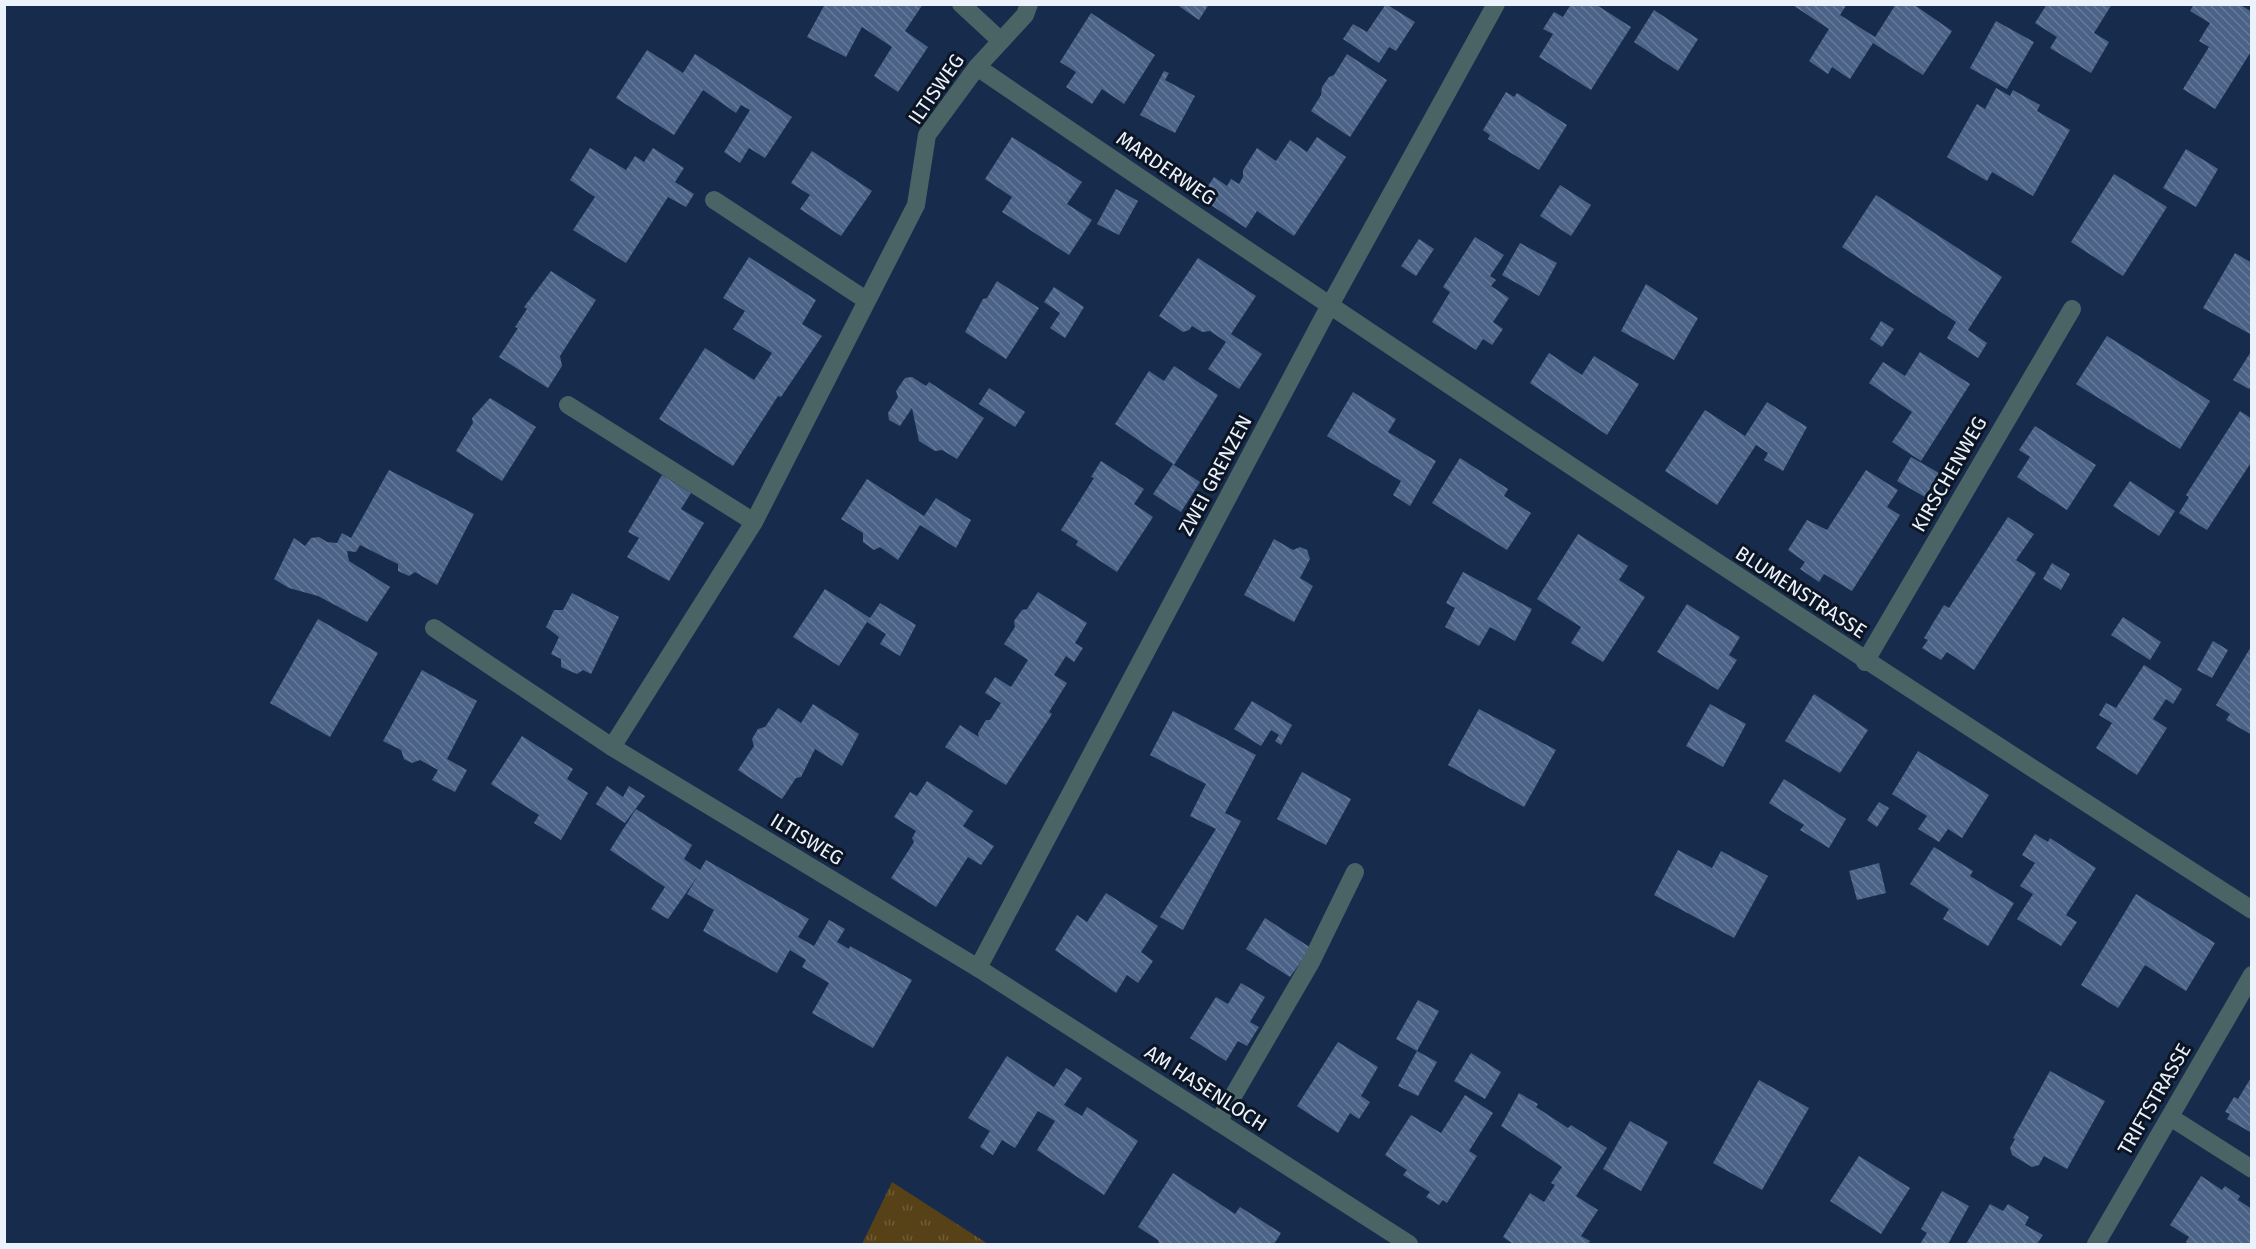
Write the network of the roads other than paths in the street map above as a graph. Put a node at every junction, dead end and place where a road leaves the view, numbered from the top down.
1 (961, 4) edge
2 (1029, 4) edge
3 (1496, 4) edge
4 (1001, 40) junction
5 (977, 67) junction
6 (714, 200) dead end
7 (866, 300) junction
8 (1329, 307) junction
9 (2072, 309) dead end
10 (568, 405) dead end
11 (754, 522) junction
12 (434, 628) dead end
13 (1865, 662) junction
14 (612, 747) junction
15 (1355, 872) dead end
16 (2252, 910) edge
17 (978, 968) junction
18 (2252, 975) edge
19 (2170, 1117) junction
20 (1218, 1122) junction
21 (2252, 1169) edge
22 (1409, 1245) edge
23 (2096, 1245) edge

1 - 4 street
2 - 4 street, ILTISWEG
3 - 8 street, ZWEI GRENZEN
4 - 5 street, ILTISWEG
5 - 7 street, ILTISWEG
5 - 8 street, MARDERWEG
6 - 7 street
7 - 11 street, ILTISWEG
8 - 13 street, BLUMENSTRASSE
8 - 17 street, ZWEI GRENZEN
9 - 13 street, KIRSCHENWEG
10 - 11 street
11 - 14 street, ILTISWEG
12 - 14 street, ILTISWEG
13 - 16 street, BLUMENSTRASSE
14 - 17 street, ILTISWEG
15 - 20 street
17 - 20 street, AM HASENLOCH
18 - 19 street, TRIFTSTRASSE
19 - 21 street
19 - 23 street, TRIFTSTRASSE
20 - 22 street, AM HASENLOCH

